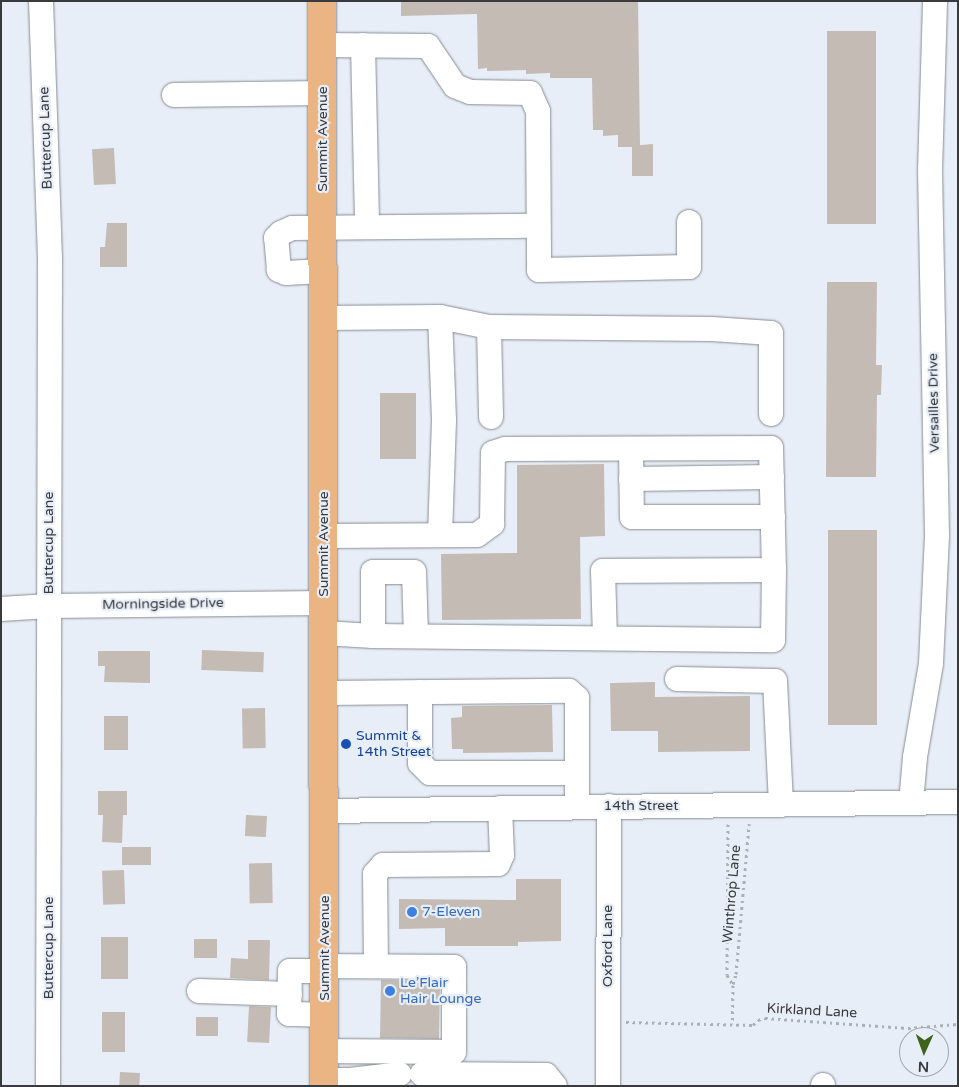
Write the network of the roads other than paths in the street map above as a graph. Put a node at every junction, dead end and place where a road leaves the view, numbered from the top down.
1 (41, 1) edge
2 (322, 1) edge
3 (935, 1) edge
4 (323, 45) junction
5 (363, 46) junction
6 (323, 93) junction
7 (174, 95) dead end
8 (689, 222) dead end
9 (538, 226) junction
10 (367, 227) junction
11 (323, 228) junction
12 (323, 271) junction
13 (440, 317) junction
14 (323, 318) junction
15 (489, 327) junction
16 (771, 414) dead end
17 (491, 418) dead end
18 (631, 449) junction
19 (772, 477) junction
20 (631, 479) junction
21 (773, 517) junction
22 (440, 535) junction
23 (324, 536) junction
24 (774, 570) junction
25 (324, 604) junction
26 (49, 606) junction
27 (1, 609) edge
28 (324, 634) junction
29 (373, 636) junction
30 (416, 636) junction
31 (605, 638) junction
32 (677, 679) dead end
33 (420, 692) junction
34 (324, 693) junction
35 (577, 773) junction
36 (958, 802) edge
37 (911, 803) junction
38 (781, 805) junction
39 (609, 806) junction
40 (577, 807) junction
41 (500, 808) junction
42 (325, 811) junction
43 (376, 966) junction
44 (325, 968) junction
45 (199, 991) dead end
46 (290, 994) junction
47 (324, 1015) junction
48 (324, 1051) junction
49 (324, 1083) edge
50 (48, 1086) edge
51 (554, 1086) edge
52 (608, 1086) edge

1 - 26 street, Buttercup Lane
2 - 4 main road, Summit Avenue
3 - 37 street, Versailles Drive
4 - 5 street
4 - 6 main road, Summit Avenue
5 - 9 street
5 - 10 street
6 - 7 street
6 - 11 main road, Summit Avenue
8 - 9 street
9 - 10 street
10 - 11 street
11 - 12 main road, Summit Avenue
11 - 12 street
12 - 14 main road, Summit Avenue
13 - 14 street
13 - 15 street
13 - 22 street
14 - 23 main road, Summit Avenue
15 - 16 street
15 - 17 street
18 - 19 street
18 - 20 street
18 - 22 street
19 - 20 street
19 - 21 street
20 - 21 street
21 - 24 street
22 - 23 street
23 - 25 main road, Summit Avenue
24 - 31 street
24 - 31 street
25 - 26 street, Morningside Drive
25 - 28 main road, Summit Avenue
26 - 27 street, Morningside Drive
26 - 50 street, Buttercup Lane
28 - 29 street
28 - 34 main road, Summit Avenue
29 - 30 street
29 - 30 street
30 - 31 street
32 - 38 street
33 - 34 street
33 - 35 street
33 - 35 street
34 - 42 main road, Summit Avenue
35 - 40 street
36 - 37 street, 14th Street
37 - 38 street, 14th Street
38 - 39 street, 14th Street
39 - 40 street, 14th Street
39 - 52 street, Oxford Lane
40 - 41 street, 14th Street
41 - 42 street, 14th Street
41 - 43 street
42 - 44 main road, Summit Avenue
43 - 44 street
43 - 48 street
44 - 46 street
44 - 47 main road, Summit Avenue
45 - 46 street
46 - 47 street
47 - 48 main road, Summit Avenue
48 - 49 main road, Summit Avenue
49 - 51 street

